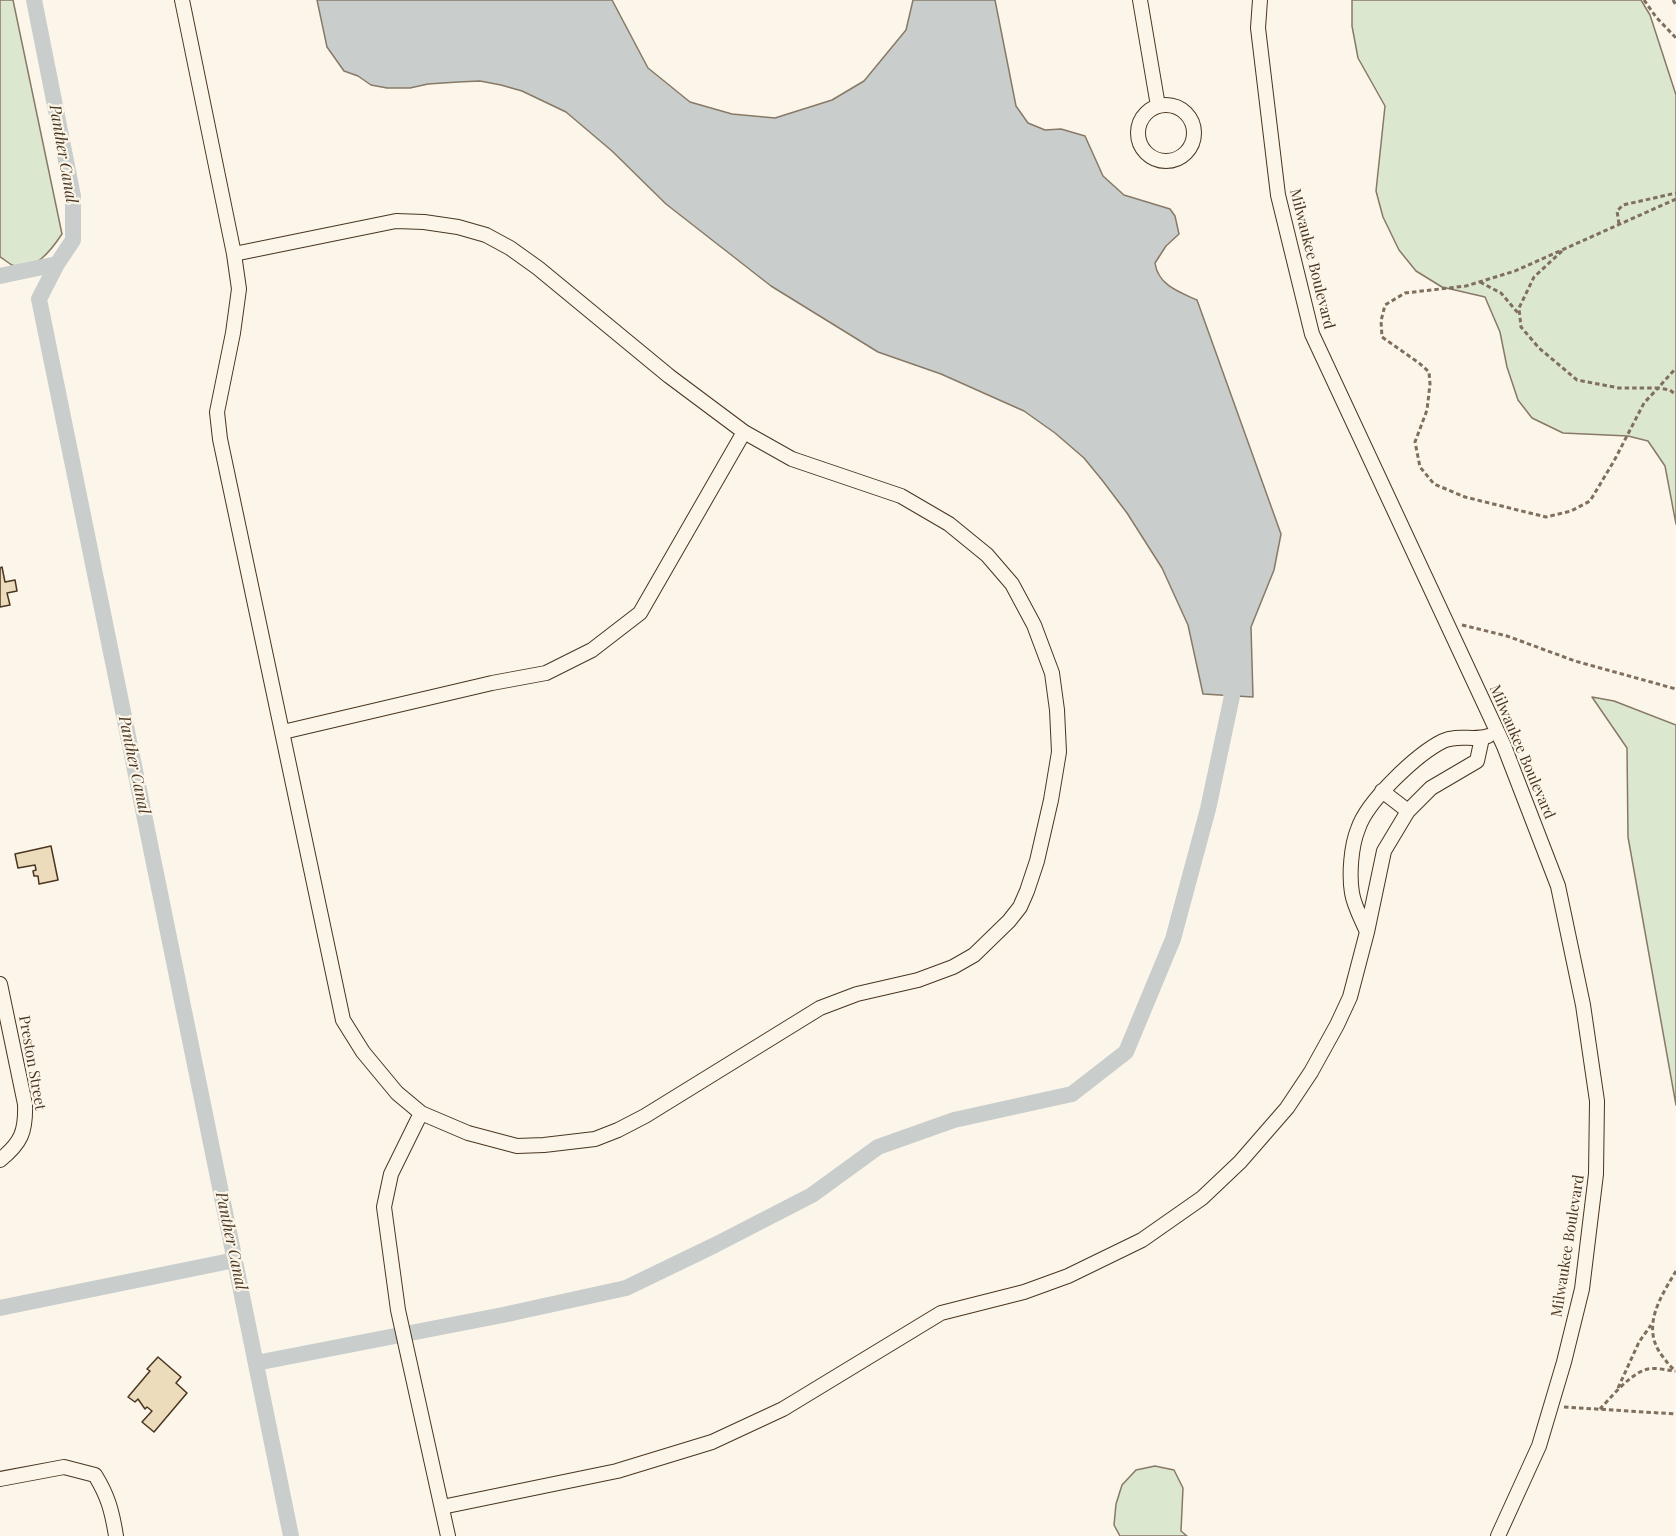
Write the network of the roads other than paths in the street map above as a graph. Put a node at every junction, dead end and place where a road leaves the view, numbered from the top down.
1 (182, 0) edge
2 (1140, 0) edge
3 (1260, 0) edge
4 (1158, 106) junction
5 (234, 254) junction
6 (744, 432) junction
7 (283, 732) junction
8 (1498, 732) junction
9 (1482, 738) junction
10 (1382, 791) junction
11 (1407, 811) junction
12 (1367, 932) junction
13 (0, 984) edge
14 (421, 1113) junction
15 (0, 1160) edge
16 (0, 1479) edge
17 (442, 1507) junction
18 (116, 1536) edge
19 (448, 1536) edge
20 (1498, 1536) edge

1 - 5 street
2 - 4 street
3 - 8 street, Milwaukee Boulevard
4 - 4 street
5 - 6 street
5 - 7 street
6 - 7 street
6 - 14 street
7 - 14 street
8 - 9 street
8 - 20 street, Milwaukee Boulevard
9 - 10 street
9 - 11 street
10 - 11 street
10 - 12 street
11 - 12 street
12 - 17 street
13 - 15 street, Preston Street
14 - 17 street
16 - 18 street
17 - 19 street

